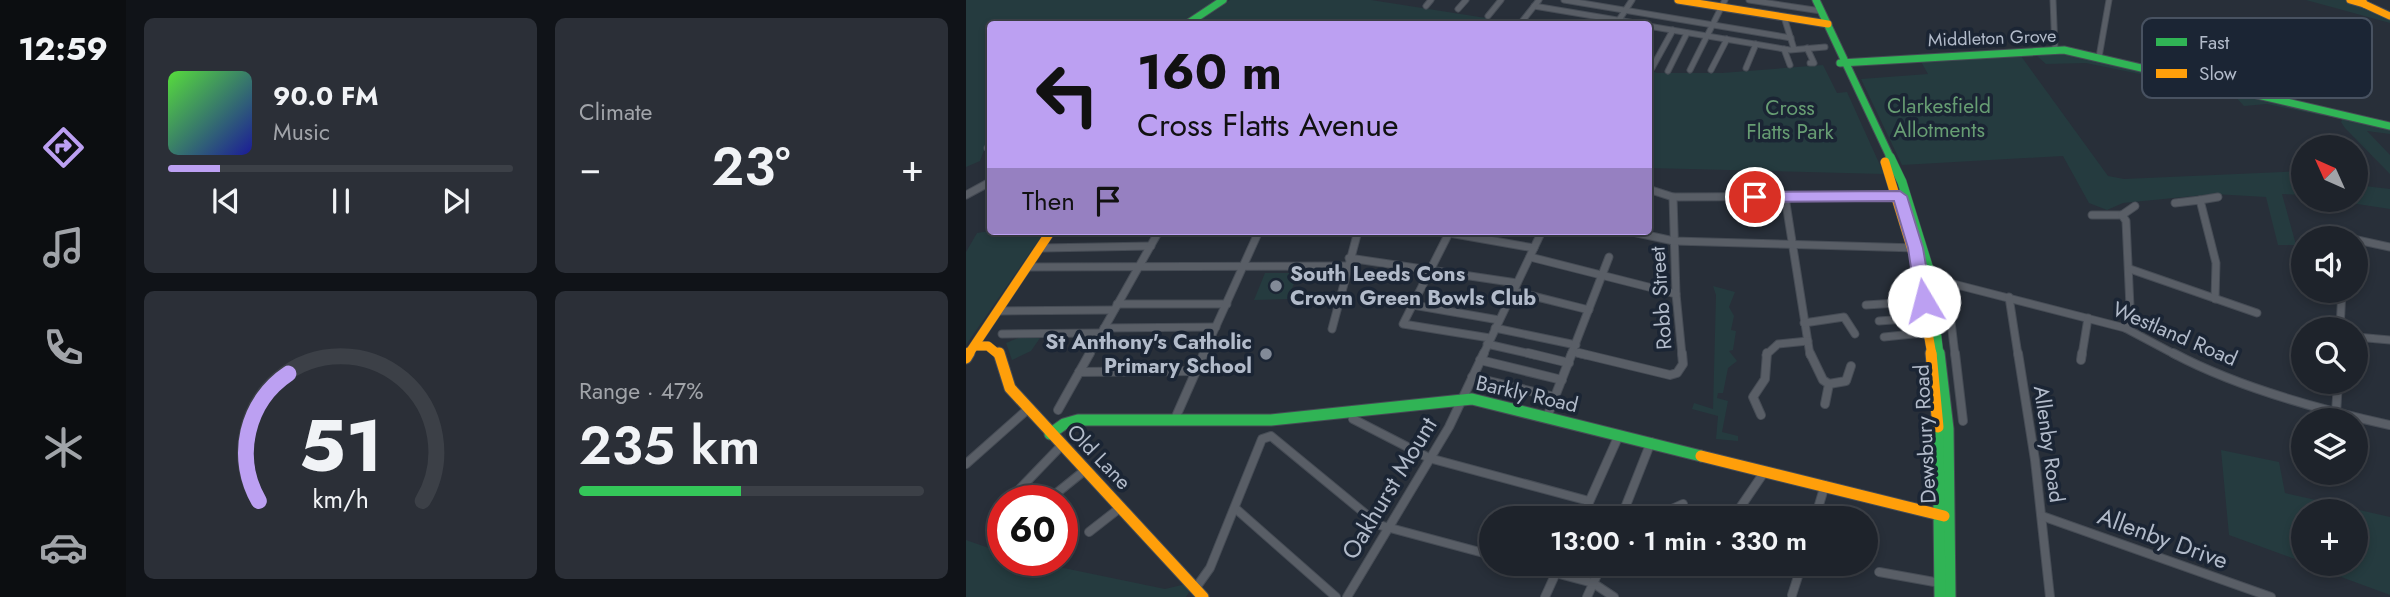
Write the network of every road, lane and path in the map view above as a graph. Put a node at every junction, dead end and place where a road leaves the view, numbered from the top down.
1 (1223, 0) edge
2 (1431, 0) edge
3 (1466, 0) edge
4 (1501, 0) edge
5 (1539, 0) edge
6 (1564, 0) edge
7 (1632, 0) edge
8 (1678, 0) edge
9 (1749, 0) edge
10 (1810, 0) edge
11 (2053, 0) edge
12 (2109, 0) edge
13 (2350, 0) edge
14 (1765, 1) edge
15 (2363, 1) edge
16 (1723, 4) edge
17 (1426, 6) dead end
18 (1534, 6) junction
19 (1818, 7) edge
20 (1458, 9) dead end
21 (1626, 10) junction
22 (1488, 16) dead end
23 (2390, 16) edge
24 (1784, 17) junction
25 (1604, 18) junction
26 (1192, 21) edge
27 (1522, 21) edge
28 (1602, 21) edge
29 (1612, 21) edge
30 (1619, 21) edge
31 (1712, 24) junction
32 (1825, 24) junction
33 (1652, 26) edge
34 (1673, 30) junction
35 (1687, 33) junction
36 (1707, 36) junction
37 (1791, 38) junction
38 (1727, 39) junction
39 (1756, 44) junction
40 (1832, 47) junction
41 (1807, 48) junction
42 (1784, 49) junction
43 (1794, 49) junction
44 (2055, 49) junction
45 (2099, 57) junction
46 (1810, 63) dead end
47 (1843, 63) junction
48 (1790, 65) dead end
49 (2142, 67) edge
50 (1653, 68) dead end
51 (1746, 68) dead end
52 (1690, 70) dead end
53 (1711, 70) dead end
54 (1668, 71) dead end
55 (2275, 98) edge
56 (2390, 126) edge
57 (987, 184) edge
58 (1652, 190) edge
59 (966, 195) edge
60 (1904, 196) junction
61 (1673, 197) junction
62 (1785, 197) junction
63 (2218, 197) dead end
64 (2200, 200) junction
65 (2175, 203) dead end
66 (2135, 206) dead end
67 (2092, 215) dead end
68 (2122, 215) junction
69 (1049, 235) edge
70 (1157, 235) edge
71 (1257, 235) edge
72 (1357, 235) edge
73 (1448, 235) edge
74 (1460, 235) edge
75 (1540, 235) edge
76 (1646, 235) edge
77 (1674, 241) junction
78 (2368, 242) edge
79 (1792, 245) junction
80 (1151, 246) junction
81 (2390, 247) edge
82 (1042, 248) junction
83 (1534, 248) junction
84 (1920, 248) junction
85 (1530, 257) junction
86 (1609, 257) dead end
87 (1348, 262) junction
88 (1243, 266) junction
89 (1028, 267) junction
90 (1138, 267) junction
91 (2130, 269) junction
92 (1430, 271) junction
93 (1601, 276) junction
94 (1926, 277) junction
95 (1946, 280) junction
96 (1515, 287) junction
97 (1676, 294) junction
98 (2009, 297) junction
99 (2215, 299) junction
100 (1929, 301) junction
101 (1227, 304) junction
102 (1413, 305) junction
103 (1866, 305) dead end
104 (1116, 307) junction
105 (1589, 310) junction
106 (998, 311) junction
107 (2257, 313) dead end
108 (1931, 317) junction
109 (2088, 317) junction
110 (1879, 321) dead end
111 (1804, 323) junction
112 (1497, 324) junction
113 (1216, 327) junction
114 (2125, 328) junction
115 (1332, 329) dead end
116 (1103, 330) junction
117 (1933, 332) junction
118 (1002, 334) dead end
119 (1855, 334) dead end
120 (1884, 337) dead end
121 (2368, 338) edge
122 (2390, 340) edge
123 (1489, 341) junction
124 (1808, 341) junction
125 (975, 346) junction
126 (1575, 348) junction
127 (966, 358) edge
128 (1480, 360) junction
129 (2081, 360) dead end
130 (1569, 363) junction
131 (1851, 366) dead end
132 (1196, 371) junction
133 (1079, 372) junction
134 (1472, 377) junction
135 (1562, 380) junction
136 (1829, 384) junction
137 (1555, 397) junction
138 (1463, 398) junction
139 (1825, 404) dead end
140 (2321, 408) edge
141 (1028, 409) junction
142 (1058, 410) dead end
143 (1761, 415) dead end
144 (1547, 417) junction
145 (1353, 419) dead end
146 (2368, 420) edge
147 (1174, 421) junction
148 (1963, 421) dead end
149 (2390, 425) edge
150 (1050, 434) junction
151 (1619, 435) junction
152 (1651, 442) junction
153 (1061, 446) junction
154 (1429, 458) junction
155 (966, 464) edge
156 (1084, 471) junction
157 (1765, 471) junction
158 (1825, 484) junction
159 (1023, 485) edge
160 (1067, 485) edge
161 (1590, 501) junction
162 (1683, 504) dead end
163 (1588, 506) edge
164 (1626, 506) edge
165 (1678, 506) edge
166 (1741, 506) edge
167 (1819, 506) edge
168 (1121, 508) junction
169 (1235, 508) junction
170 (1943, 515) junction
171 (2042, 516) junction
172 (1387, 527) junction
173 (1088, 532) dead end
174 (1479, 552) edge
175 (1879, 572) dead end
176 (1554, 576) edge
177 (1577, 576) edge
178 (1596, 576) edge
179 (1798, 576) edge
180 (1593, 583) junction
181 (1945, 584) junction
182 (1195, 589) junction
183 (1792, 595) dead end
184 (1203, 597) edge
185 (1336, 597) edge
186 (1347, 597) edge
187 (1545, 597) edge
188 (1587, 597) edge
189 (1614, 597) edge
190 (1940, 597) edge
191 (1951, 597) edge
192 (2050, 597) edge
193 (2271, 597) edge

1 - 26 street
2 - 17 street
3 - 20 street
4 - 22 street
5 - 18 street
6 - 21 street
7 - 21 street
8 - 16 street
9 - 14 street
10 - 19 street, Dewsbury Road
11 - 44 street
12 - 45 street
13 - 15 street
14 - 19 street
15 - 23 street
16 - 24 street
16 - 31 street
18 - 25 street
18 - 27 street
19 - 32 street, Dewsbury Road
21 - 30 street
21 - 31 street
24 - 32 street
24 - 37 street
25 - 28 street
25 - 29 street
31 - 36 street
31 - 37 street
32 - 40 street, Dewsbury Road
33 - 34 street
34 - 35 street
34 - 50 street
35 - 36 street
35 - 54 street
36 - 38 street
36 - 52 street
37 - 43 street
38 - 39 street
38 - 53 street
39 - 42 street
39 - 51 street
40 - 41 street
40 - 47 street, Dewsbury Road
41 - 43 street
41 - 46 street
42 - 43 street
42 - 48 street
44 - 45 street, Middleton Grove
44 - 47 street, Middleton Grove
45 - 49 street, Middleton Grove
47 - 60 street, Dewsbury Road
55 - 56 street, Middleton Grove
57 - 59 street
58 - 61 street
60 - 62 street
60 - 84 street, Dewsbury Road
61 - 62 street
61 - 77 street, Robb Street
62 - 79 street
63 - 64 street
64 - 65 street
64 - 99 street
66 - 68 street
67 - 68 street
68 - 91 street
69 - 82 street
70 - 80 street
71 - 88 street
72 - 87 street
73 - 92 street
74 - 83 street
75 - 83 street, Oakhurst Mount
76 - 77 street
77 - 79 street
77 - 97 street, Robb Street
78 - 81 street
79 - 84 street
79 - 111 street
80 - 82 street
80 - 90 street
82 - 89 street
83 - 85 street, Oakhurst Mount
84 - 94 street, Dewsbury Road
85 - 93 street
85 - 96 street, Oakhurst Mount
86 - 93 street
87 - 88 street
87 - 92 street
87 - 115 street
88 - 90 street
88 - 101 street
89 - 90 street
89 - 106 street
90 - 104 street
91 - 99 street
91 - 114 street
92 - 96 street
92 - 102 street
93 - 97 street
93 - 105 street
94 - 95 street, Westland Road
94 - 100 street, Dewsbury Road
95 - 98 street, Westland Road
95 - 148 street
96 - 105 street
96 - 112 street, Oakhurst Mount
97 - 126 street, Robb Street
98 - 109 street, Westland Road
98 - 171 street, Allenby Road
99 - 107 street
100 - 103 street
100 - 108 street, Dewsbury Road
101 - 104 street
101 - 113 street
102 - 112 street
102 - 123 street
104 - 106 street
104 - 116 street
105 - 126 street
106 - 125 street
108 - 110 street
108 - 117 street, Dewsbury Road
109 - 114 street, Westland Road
109 - 129 street
111 - 119 street
111 - 124 street
112 - 123 street, Oakhurst Mount
112 - 126 street
113 - 116 street
113 - 132 street
114 - 140 street, Westland Road
116 - 118 street
116 - 133 street
117 - 120 street
117 - 170 street, Dewsbury Road
121 - 122 street
123 - 128 street, Oakhurst Mount
123 - 130 street
124 - 136 street
124 - 143 street
125 - 127 street
125 - 141 street, Old Lane
126 - 130 street
128 - 134 street, Oakhurst Mount
128 - 135 street
130 - 135 street
131 - 136 street
132 - 133 street
132 - 147 street
133 - 142 street
134 - 137 street
134 - 138 street, Oakhurst Mount
135 - 137 street
136 - 139 street
137 - 144 street
138 - 144 street, Barkly Road
138 - 147 street, Barkly Road
138 - 154 street, Oakhurst Mount
141 - 150 street, Old Lane
141 - 155 street
144 - 151 street, Barkly Road
145 - 154 street
146 - 149 street, Westland Road
147 - 150 street, Barkly Road
150 - 153 street, Old Lane
151 - 152 street, Barkly Road
151 - 161 street
152 - 157 street, Barkly Road
152 - 164 street
153 - 156 street, Old Lane
153 - 159 street
154 - 161 street
154 - 172 street, Oakhurst Mount
156 - 160 street
156 - 168 street, Old Lane
157 - 158 street, Barkly Road
157 - 166 street
158 - 167 street
158 - 170 street, Barkly Road
161 - 163 street
162 - 165 street
168 - 173 street
168 - 182 street, Old Lane
169 - 172 street
169 - 182 street
169 - 185 street
170 - 181 street, Dewsbury Road
171 - 192 street, Allenby Road
171 - 193 street, Allenby Drive
172 - 174 street
172 - 186 street, Oakhurst Mount
175 - 181 street
176 - 187 street
177 - 180 street
178 - 180 street
179 - 183 street
180 - 188 street
180 - 189 street
181 - 190 street, Dewsbury Road
181 - 191 street, Dewsbury Road
182 - 184 street, Old Lane

